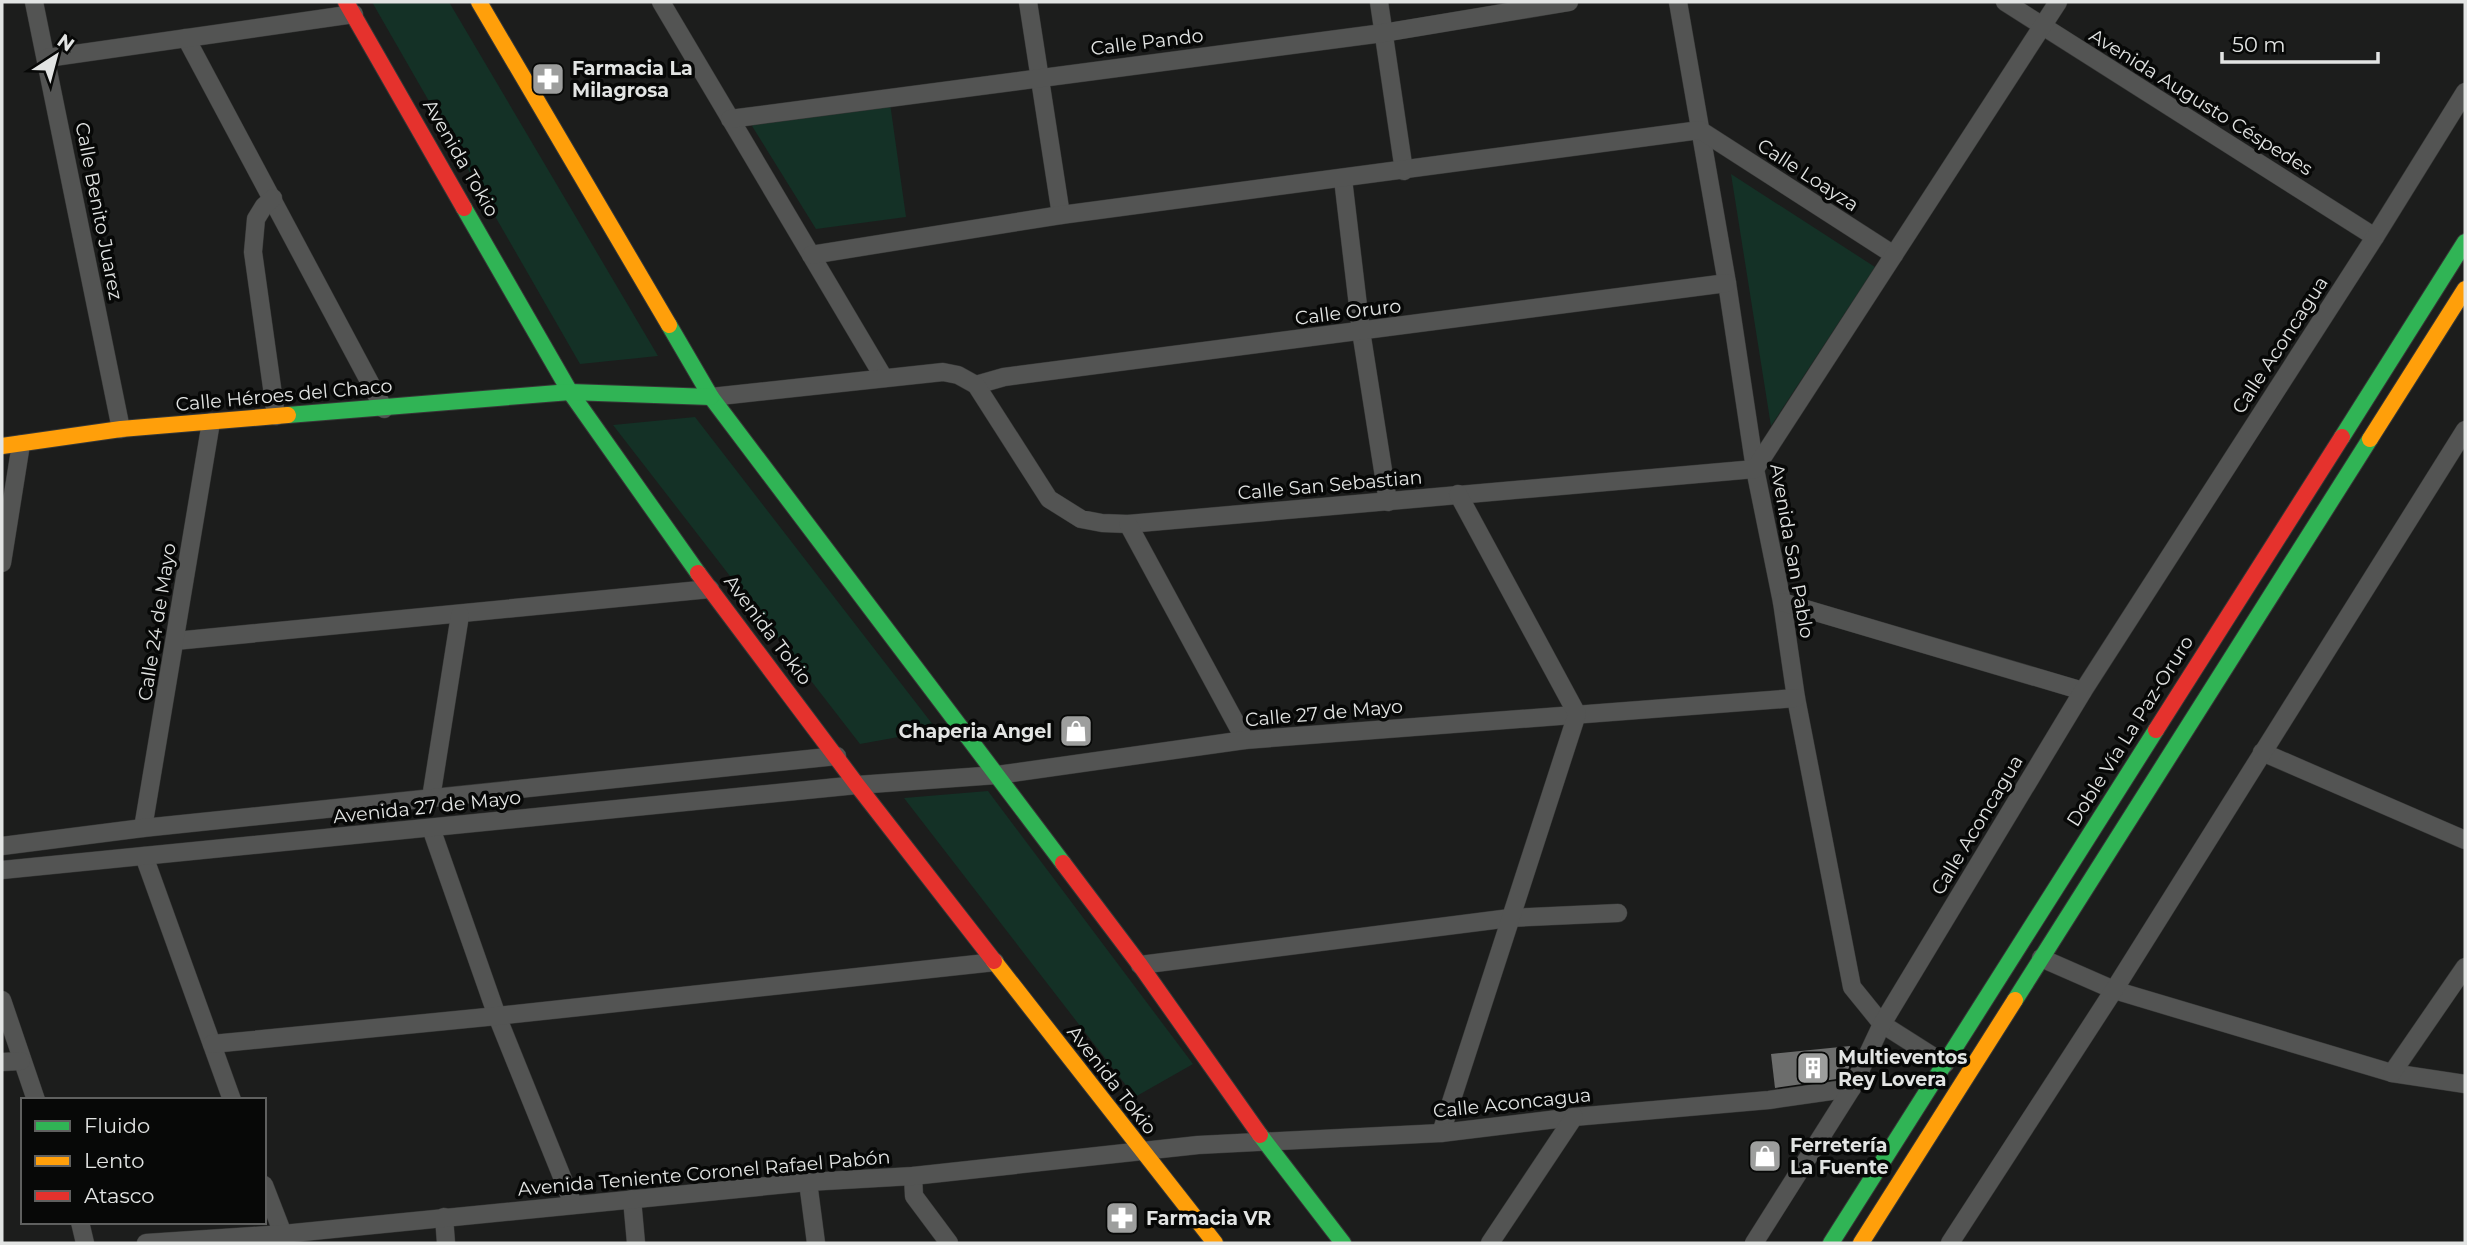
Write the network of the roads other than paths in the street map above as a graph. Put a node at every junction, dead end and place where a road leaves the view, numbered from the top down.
1 (34, 2) edge
2 (480, 2) edge
3 (660, 2) edge
4 (1028, 2) edge
5 (1379, 2) edge
6 (1569, 2) edge
7 (1678, 2) edge
8 (2005, 2) edge
9 (2058, 2) edge
10 (350, 8) edge
11 (2043, 26) junction
12 (1383, 33) junction
13 (186, 38) junction
14 (47, 58) junction
15 (1040, 77) junction
16 (2465, 92) edge
17 (730, 119) junction
18 (1700, 130) junction
19 (1404, 171) junction
20 (1343, 179) junction
21 (273, 198) junction
22 (1061, 215) junction
23 (2375, 237) junction
24 (2465, 242) edge
25 (811, 255) junction
26 (1894, 255) junction
27 (1727, 283) junction
28 (2465, 289) edge
29 (1362, 331) junction
30 (884, 378) junction
31 (976, 385) junction
32 (570, 392) junction
33 (710, 397) junction
34 (384, 408) junction
35 (276, 416) junction
36 (211, 422) junction
37 (121, 429) junction
38 (2465, 430) edge
39 (20, 444) junction
40 (2, 446) edge
41 (1755, 469) junction
42 (1458, 494) junction
43 (1388, 502) junction
44 (1128, 524) junction
45 (2, 563) edge
46 (710, 589) junction
47 (1782, 602) junction
48 (460, 615) junction
49 (175, 641) junction
50 (2083, 691) junction
51 (1796, 698) junction
52 (1577, 714) junction
53 (1245, 740) junction
54 (2262, 752) junction
55 (837, 756) junction
56 (997, 775) junction
57 (857, 785) junction
58 (431, 798) junction
59 (143, 828) junction
60 (431, 828) junction
61 (2465, 840) edge
62 (2, 846) edge
63 (144, 856) junction
64 (2, 870) edge
65 (1618, 913) dead end
66 (1510, 918) junction
67 (2041, 958) junction
68 (995, 962) junction
69 (1140, 965) junction
70 (2465, 967) edge
71 (2114, 990) junction
72 (2, 1000) edge
73 (497, 1016) junction
74 (1882, 1024) junction
75 (212, 1044) junction
76 (21, 1061) junction
77 (2, 1062) edge
78 (1945, 1063) junction
79 (2392, 1073) junction
80 (2465, 1084) edge
81 (1852, 1088) junction
82 (35, 1098) edge
83 (231, 1098) edge
84 (1574, 1117) junction
85 (1441, 1133) junction
86 (1265, 1142) junction
87 (1141, 1151) junction
88 (913, 1176) junction
89 (808, 1182) junction
90 (266, 1190) edge
91 (632, 1199) junction
92 (573, 1204) junction
93 (444, 1217) junction
94 (80, 1224) edge
95 (283, 1234) junction
96 (85, 1243) edge
97 (146, 1243) edge
98 (446, 1243) edge
99 (636, 1243) edge
100 (816, 1243) edge
101 (949, 1243) edge
102 (1215, 1243) edge
103 (1343, 1243) edge
104 (1490, 1243) edge
105 (1754, 1243) edge
106 (1831, 1243) edge
107 (1861, 1243) edge
108 (1950, 1243) edge

1 - 14 street, Calle Benito Juarez
2 - 33 main road
3 - 17 street
4 - 15 street
5 - 12 street
6 - 12 street, Calle Pando
7 - 18 street, Avenida San Pablo
8 - 11 street, Avenida Augusto Céspedes
9 - 11 street
10 - 13 street
10 - 32 main road, Avenida Tokio
11 - 23 street, Avenida Augusto Céspedes
11 - 26 street
12 - 15 street, Calle Pando
12 - 19 street
13 - 14 street
13 - 21 street
14 - 37 street, Calle Benito Juarez
15 - 17 street, Calle Pando
15 - 22 street
16 - 23 street, Calle Aconcagua
17 - 25 street
18 - 19 street
18 - 26 street, Calle Loayza
18 - 27 street, Avenida San Pablo
19 - 20 street
20 - 22 street
20 - 29 street
21 - 34 street
21 - 35 street
22 - 25 street
23 - 50 street, Calle Aconcagua
24 - 78 main road, Doble Vía La Paz-Oruro
25 - 30 street
26 - 41 street
27 - 29 street, Calle Oruro
27 - 41 street, Avenida San Pablo
28 - 67 main road
29 - 31 street, Calle Oruro
29 - 43 street
30 - 31 street
30 - 33 street
31 - 44 street, Calle San Sebastian
32 - 33 main road, Calle Héroes del Chaco
32 - 34 main road, Calle Héroes del Chaco
32 - 46 main road, Avenida Tokio
33 - 56 main road
34 - 35 main road, Calle Héroes del Chaco
35 - 36 main road, Calle Héroes del Chaco
36 - 37 main road, Calle Héroes del Chaco
36 - 49 street, Calle 24 de Mayo
37 - 39 main road, Calle Héroes del Chaco
38 - 54 street
39 - 40 main road, Calle Héroes del Chaco
39 - 45 street
41 - 42 street, Calle San Sebastian
41 - 47 street, Avenida San Pablo
42 - 43 street, Calle San Sebastian
42 - 52 street
43 - 44 street, Calle San Sebastian
44 - 53 street
46 - 48 street
46 - 55 main road, Avenida Tokio
47 - 50 street
47 - 51 street, Avenida San Pablo
48 - 49 street
48 - 58 street
49 - 59 street, Calle 24 de Mayo
50 - 74 street, Calle Aconcagua
51 - 52 street, Calle 27 de Mayo
51 - 74 street, Avenida San Pablo
52 - 53 street, Calle 27 de Mayo
52 - 66 street
53 - 56 street, Calle 27 de Mayo
54 - 61 street
54 - 71 street
55 - 57 main road, Avenida Tokio
55 - 58 street, Avenida 27 de Mayo
56 - 57 street, Calle 27 de Mayo
56 - 69 main road
57 - 60 street, Avenida 27 de Mayo
57 - 68 main road, Avenida Tokio
58 - 59 street, Avenida 27 de Mayo
59 - 62 street, Avenida 27 de Mayo
60 - 63 street, Avenida 27 de Mayo
60 - 73 street
63 - 64 street, Avenida 27 de Mayo
63 - 75 street
65 - 66 street
66 - 69 street
66 - 85 street
67 - 71 street
67 - 107 main road
68 - 73 street
68 - 87 main road, Avenida Tokio
69 - 86 main road
70 - 79 street
71 - 79 street
71 - 108 street
72 - 76 street
73 - 75 street
73 - 92 street
74 - 78 street, Avenida San Pablo
74 - 81 street, Calle Aconcagua
75 - 83 street
76 - 77 street
76 - 82 street
78 - 106 main road, Doble Vía La Paz-Oruro
79 - 80 street
81 - 84 street, Calle Aconcagua
81 - 105 street
84 - 85 street, Calle Aconcagua
84 - 104 street
85 - 86 street, Calle Aconcagua
86 - 87 street, Avenida Teniente Coronel Rafael Pabón
86 - 103 main road
87 - 88 street, Avenida Teniente Coronel Rafael Pabón
87 - 102 main road, Avenida Tokio
88 - 89 street, Avenida Teniente Coronel Rafael Pabón
88 - 101 street
89 - 91 street, Avenida Teniente Coronel Rafael Pabón
89 - 100 street
90 - 95 street
91 - 92 street, Avenida Teniente Coronel Rafael Pabón
91 - 99 street
92 - 93 street, Avenida Teniente Coronel Rafael Pabón
93 - 95 street, Avenida Teniente Coronel Rafael Pabón
93 - 98 street
94 - 96 street
95 - 97 street, Avenida Teniente Coronel Rafael Pabón

